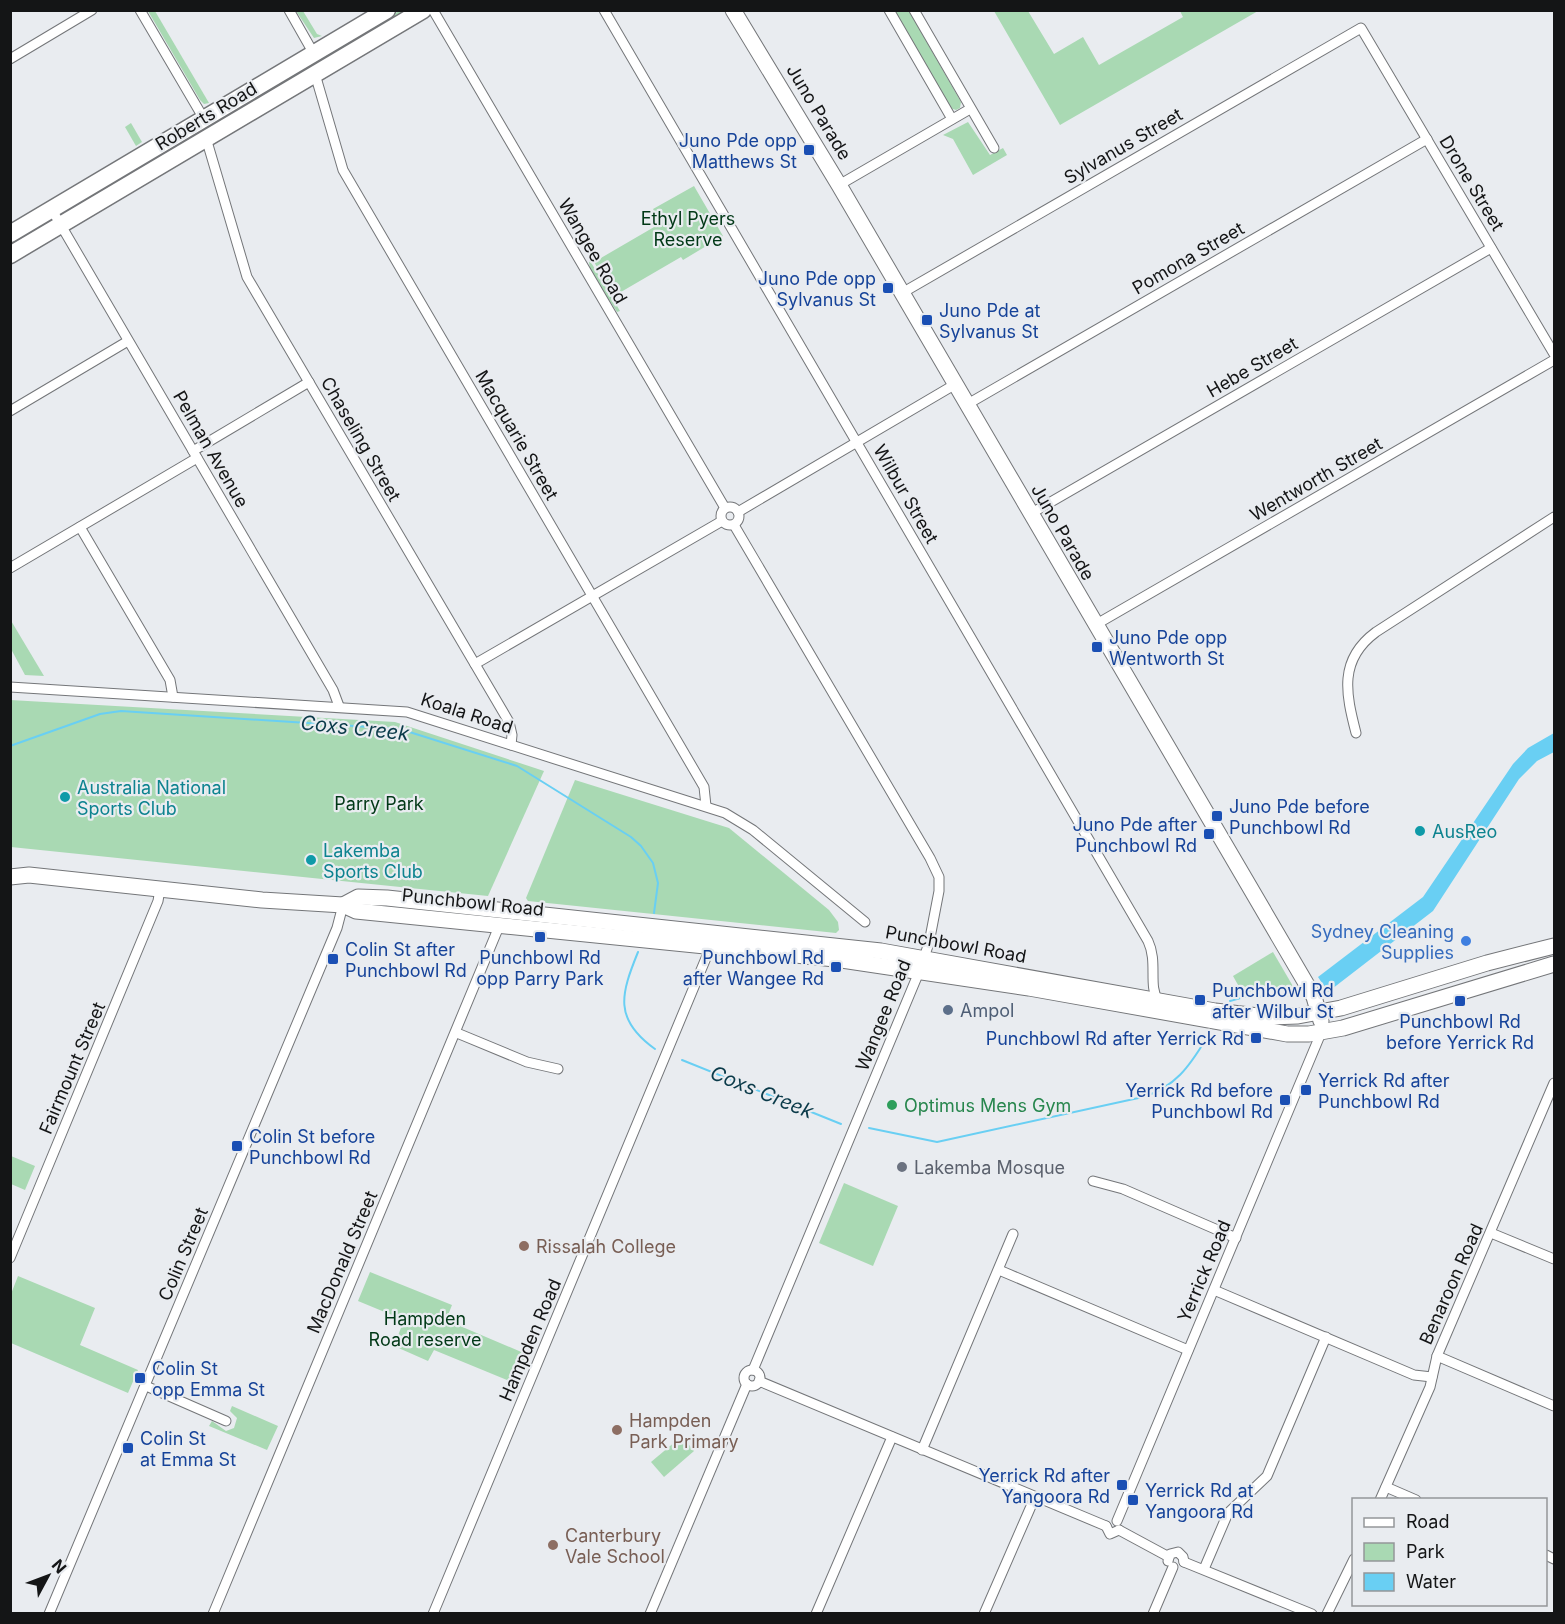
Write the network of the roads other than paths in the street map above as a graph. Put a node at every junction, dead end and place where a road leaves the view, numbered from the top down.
1 (92, 10) edge
2 (140, 10) edge
3 (289, 10) edge
4 (387, 10) edge
5 (423, 10) edge
6 (433, 10) edge
7 (604, 10) edge
8 (734, 10) edge
9 (745, 10) edge
10 (889, 10) edge
11 (914, 10) edge
12 (1361, 28) joint
13 (314, 54) junction
14 (762, 54) junction
15 (10, 59) edge
16 (315, 74) junction
17 (970, 109) junction
18 (204, 119) junction
19 (952, 119) junction
20 (206, 138) junction
21 (1427, 139) junction
22 (994, 148) dead end
23 (839, 185) junction
24 (52, 210) junction
25 (60, 225) junction
26 (10, 234) edge
27 (1491, 248) junction
28 (10, 255) edge
29 (902, 293) junction
30 (128, 341) junction
31 (1554, 354) edge
32 (1554, 360) edge
33 (309, 382) junction
34 (954, 385) junction
35 (966, 405) junction
36 (10, 411) edge
37 (856, 442) junction
38 (195, 454) junction
39 (725, 508) junction
40 (738, 512) junction
41 (1030, 514) junction
42 (1554, 517) edge
43 (722, 521) junction
44 (734, 525) junction
45 (80, 527) junction
46 (10, 568) edge
47 (592, 597) junction
48 (1095, 626) junction
49 (475, 664) junction
50 (10, 687) edge
51 (173, 696) junction
52 (339, 706) junction
53 (1356, 733) dead end
54 (511, 745) junction
55 (706, 806) junction
56 (10, 869) edge
57 (29, 875) junction
58 (10, 878) edge
59 (160, 889) junction
60 (343, 905) junction
61 (866, 922) dead end
62 (500, 924) junction
63 (711, 946) junction
64 (1554, 946) edge
65 (1554, 964) edge
66 (922, 965) junction
67 (1158, 1000) junction
68 (1320, 1012) junction
69 (457, 1033) junction
70 (1321, 1033) junction
71 (558, 1069) dead end
72 (1554, 1083) edge
73 (1544, 1107) junction
74 (1554, 1112) edge
75 (1093, 1181) dead end
76 (1491, 1233) junction
77 (1013, 1234) dead end
78 (1236, 1238) junction
79 (10, 1258) edge
80 (1554, 1259) edge
81 (999, 1270) junction
82 (1214, 1290) junction
83 (1326, 1337) junction
84 (1188, 1350) junction
85 (1437, 1356) junction
86 (753, 1370) junction
87 (1432, 1377) junction
88 (759, 1381) junction
89 (747, 1384) junction
90 (146, 1386) junction
91 (1554, 1406) edge
92 (226, 1420) dead end
93 (892, 1437) junction
94 (922, 1450) junction
95 (1386, 1487) junction
96 (1035, 1497) junction
97 (1381, 1498) edge
98 (1411, 1498) edge
99 (1118, 1526) junction
100 (1169, 1557) junction
101 (1352, 1561) edge
102 (1184, 1562) junction
103 (1173, 1567) junction
104 (1204, 1569) junction
105 (49, 1614) edge
106 (213, 1614) edge
107 (433, 1614) edge
108 (650, 1614) edge
109 (816, 1614) edge
110 (984, 1614) edge
111 (1153, 1614) edge
112 (1312, 1614) edge
113 (1327, 1614) edge

1 - 15 street
2 - 18 street
3 - 13 street
4 - 13 highway, Roberts Road
5 - 16 highway, Roberts Road
6 - 39 street, Wangee Road
7 - 37 street, Wilbur Street
8 - 14 main road, Juno Parade
9 - 14 main road, Juno Parade
10 - 19 street
11 - 17 street
12 - 21 street, Drone Street
12 - 29 street, Sylvanus Street
13 - 18 highway, Roberts Road
14 - 23 main road, Juno Parade
16 - 20 highway, Roberts Road
16 - 47 street, Macquarie Street
17 - 19 street
17 - 22 street
18 - 24 highway, Roberts Road
19 - 23 street
20 - 25 highway, Roberts Road
20 - 33 street, Chaseling Street
21 - 27 street, Drone Street
21 - 35 street, Pomona Street
23 - 29 main road, Juno Parade
24 - 25 street, Pelman Avenue
24 - 26 highway, Roberts Road
25 - 28 highway, Roberts Road
25 - 30 street, Pelman Avenue
27 - 31 street, Drone Street
27 - 41 street, Hebe Street
29 - 34 main road, Juno Parade
30 - 36 street
30 - 38 street, Pelman Avenue
32 - 48 street, Wentworth Street
33 - 38 street
33 - 49 street, Chaseling Street
34 - 35 main road, Juno Parade
34 - 37 street
35 - 41 main road, Juno Parade
37 - 40 street
37 - 67 street, Wilbur Street
38 - 45 street
38 - 52 street, Pelman Avenue
39 - 40 street
39 - 43 street
40 - 44 street
41 - 48 main road, Juno Parade
42 - 53 street
43 - 44 street
43 - 47 street
44 - 66 street, Wangee Road
45 - 46 street
45 - 51 street
47 - 49 street
47 - 55 street, Macquarie Street
48 - 68 main road, Juno Parade
49 - 54 street, Chaseling Street
50 - 51 street, Koala Road
51 - 52 street, Koala Road
52 - 54 street, Koala Road
54 - 55 street, Koala Road
55 - 61 street, Koala Road
56 - 57 main road, Punchbowl Road
57 - 58 main road, Punchbowl Road
57 - 59 main road, Punchbowl Road
59 - 60 main road, Punchbowl Road
59 - 79 street, Fairmount Street
60 - 62 main road, Punchbowl Road
60 - 66 main road, Punchbowl Road
60 - 90 street, Colin Street
62 - 63 main road, Punchbowl Road
62 - 69 street, MacDonald Street
63 - 66 main road, Punchbowl Road
63 - 107 street, Hampden Road
64 - 68 main road, Punchbowl Road
65 - 70 main road, Punchbowl Road
66 - 67 main road, Punchbowl Road
66 - 70 main road, Punchbowl Road
66 - 86 street, Wangee Road
67 - 68 main road, Punchbowl Road
68 - 70 main road, Juno Parade
69 - 71 street
69 - 106 street, MacDonald Street
70 - 78 street, Yerrick Road
72 - 73 street, Benaroon Road
73 - 74 street
73 - 76 street, Benaroon Road
75 - 78 street
76 - 80 street
76 - 85 street, Benaroon Road
77 - 81 street
78 - 82 street, Yerrick Road
81 - 84 street
81 - 94 street
82 - 83 street
82 - 84 street, Yerrick Road
83 - 87 street
83 - 104 street
84 - 99 street, Yerrick Road
85 - 87 street, Benaroon Road
85 - 91 street
86 - 88 street
86 - 89 street
87 - 95 street, Benaroon Road
88 - 89 street
88 - 93 street
89 - 108 street
90 - 92 street
90 - 105 street, Colin Street
93 - 94 street
93 - 109 street
94 - 96 street
95 - 97 street, Benaroon Road
95 - 98 street
96 - 99 street
96 - 110 street
99 - 100 street
100 - 102 street
100 - 103 street
101 - 113 street
102 - 103 street
102 - 104 street
103 - 111 street
104 - 112 street

